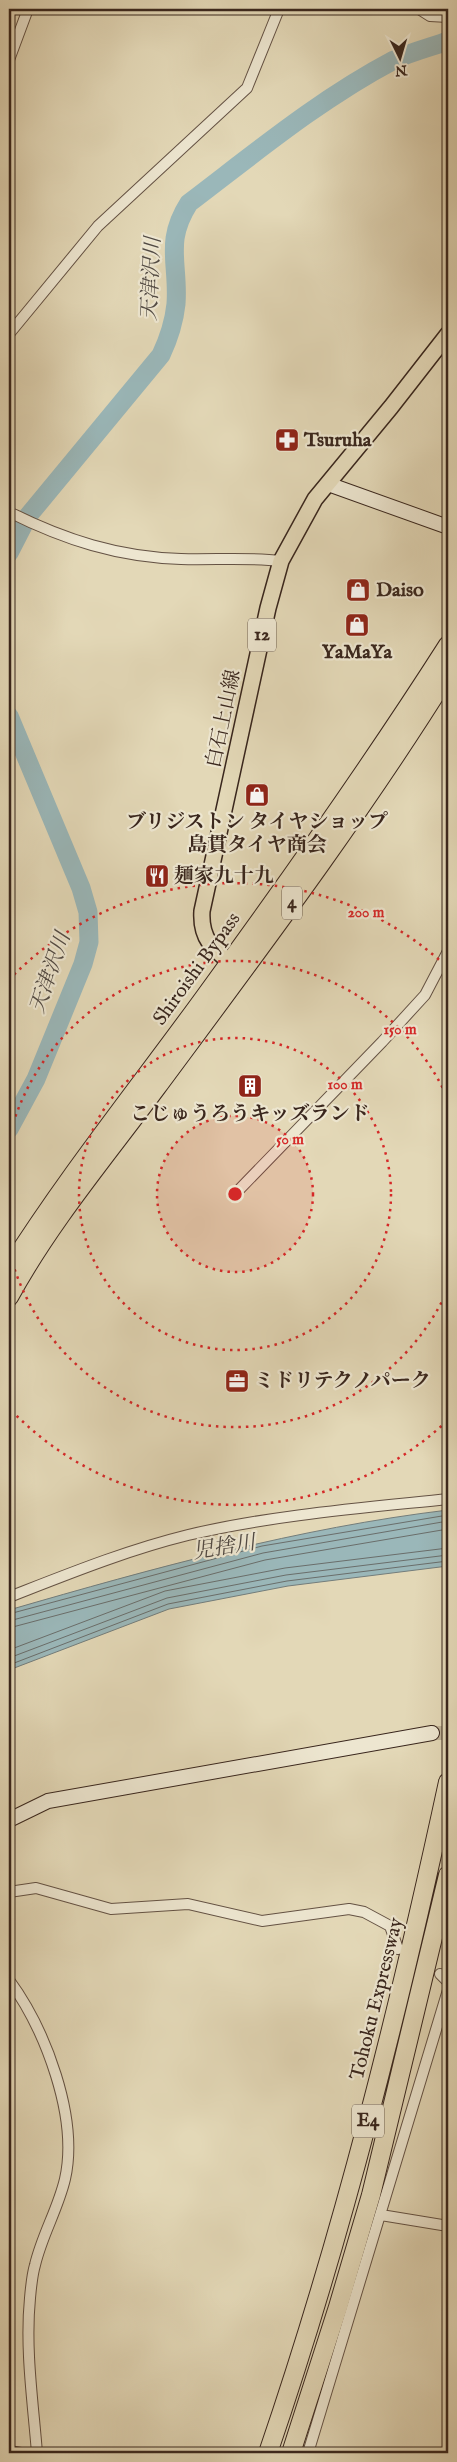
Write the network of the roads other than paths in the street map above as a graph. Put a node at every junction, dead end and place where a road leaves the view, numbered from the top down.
1 (28, 9) edge
2 (280, 9) edge
3 (419, 9) edge
4 (448, 17) edge
5 (9, 60) edge
6 (9, 334) edge
7 (448, 334) edge
8 (328, 484) junction
9 (10, 513) edge
10 (448, 527) edge
11 (281, 561) junction
12 (448, 645) edge
13 (448, 674) edge
14 (448, 951) edge
15 (235, 966) junction
16 (120, 1123) junction
17 (233, 1196) dead end
18 (9, 1269) edge
19 (9, 1297) edge
20 (448, 1499) edge
21 (9, 1597) edge
22 (432, 1733) tunnel mouth
23 (448, 1782) edge
24 (9, 1820) edge
25 (448, 1875) edge
26 (9, 1892) edge
27 (398, 1949) dead end
28 (440, 1974) dead end
29 (9, 1980) edge
30 (448, 1982) edge
31 (448, 1990) edge
32 (381, 2214) junction
33 (448, 2226) edge
34 (9, 2451) edge
35 (21, 2453) edge
36 (37, 2453) edge
37 (146, 2453) edge
38 (160, 2453) edge
39 (268, 2453) edge
40 (290, 2453) edge
41 (308, 2453) edge

1 - 5 street
2 - 6 street
3 - 4 street
7 - 8 main road, 白石上山線 / 12
8 - 10 street
8 - 11 main road, 白石上山線 / 12
9 - 11 street
11 - 15 main road, 白石上山線 / 12
12 - 15 highway, Shiroishi Bypass / 4
13 - 15 highway, Shiroishi Bypass / 4
14 - 17 street
15 - 16 highway, Shiroishi Bypass / 4
16 - 18 highway, 4
16 - 19 highway, 4
20 - 21 street
22 - 24 street
23 - 39 highway, Tohoku Expressway / E4
25 - 40 highway, Tohoku Expressway / E4
26 - 27 street
28 - 30 street
29 - 36 street
31 - 32 street
32 - 33 street
32 - 41 street
34 - 35 street
37 - 38 street

